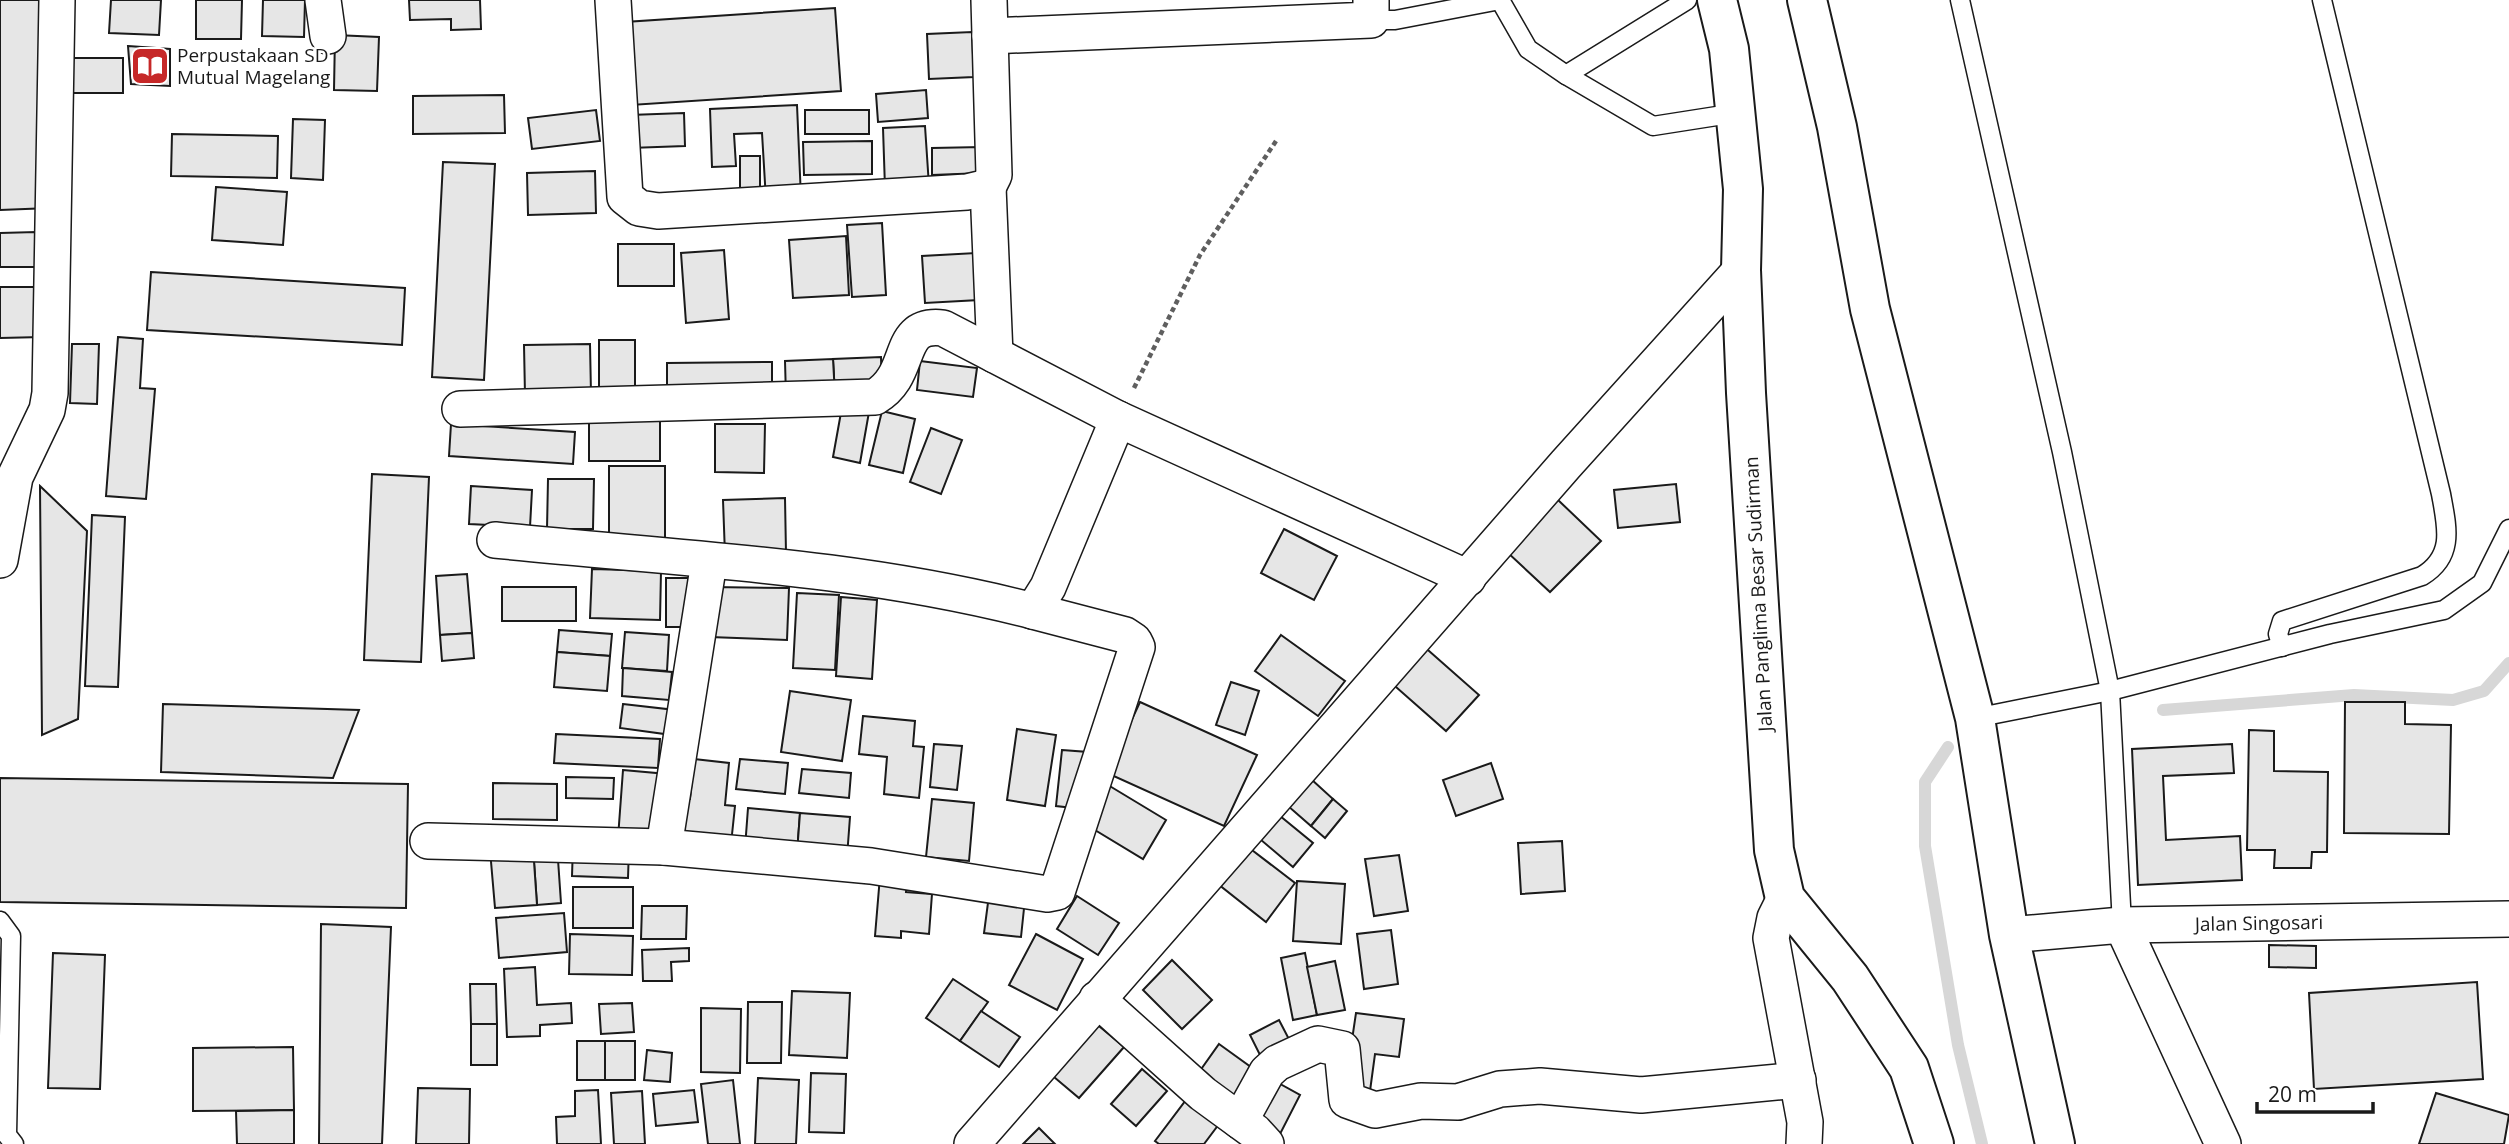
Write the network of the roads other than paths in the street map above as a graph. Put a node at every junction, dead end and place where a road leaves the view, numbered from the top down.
1 (57, 0) edge
2 (324, 0) edge
3 (612, 0) edge
4 (989, 0) edge
5 (1500, 0) edge
6 (1687, 0) edge
7 (1717, 0) edge
8 (1807, 0) edge
9 (1959, 0) edge
10 (2322, 0) edge
11 (1371, 10) edge
12 (328, 36) dead end
13 (990, 36) junction
14 (1566, 75) junction
15 (1736, 113) junction
16 (988, 187) junction
17 (1741, 270) junction
18 (995, 355) junction
19 (460, 409) dead end
20 (1118, 419) junction
21 (2509, 529) edge
22 (495, 540) dead end
23 (0, 560) edge
24 (709, 562) junction
25 (1468, 578) junction
26 (1033, 611) junction
27 (2282, 647) junction
28 (2110, 691) junction
29 (1975, 718) junction
30 (428, 841) dead end
31 (664, 846) junction
32 (1785, 898) junction
33 (2509, 919) edge
34 (0, 921) edge
35 (2122, 925) junction
36 (2008, 935) junction
37 (1097, 999) junction
38 (1798, 1080) junction
39 (1240, 1121) junction
40 (14, 1144) edge
41 (972, 1144) edge
42 (1265, 1144) edge
43 (1804, 1144) edge
44 (1934, 1144) edge
45 (2055, 1144) edge
46 (2223, 1144) edge

1 - 23 street
2 - 12 street
3 - 16 street
4 - 13 street
5 - 11 lane
5 - 14 lane
6 - 14 lane
7 - 15 main road, Jalan Panglima Besar Sudirman
8 - 29 main road
9 - 28 lane
10 - 27 lane
11 - 13 street
13 - 16 street
14 - 15 lane
15 - 17 main road, Jalan Panglima Besar Sudirman
16 - 18 street
17 - 25 street
17 - 32 main road, Jalan Panglima Besar Sudirman
18 - 19 street
18 - 20 street
20 - 25 street
20 - 26 street
21 - 27 lane
22 - 24 street
24 - 26 street
24 - 31 street
25 - 37 street
26 - 31 street
27 - 28 lane
28 - 29 lane
28 - 35 lane
29 - 36 main road
30 - 31 street
32 - 38 street
32 - 44 main road, Jalan Panglima Besar Sudirman
33 - 35 street, Jalan Singosari
34 - 40 lane
35 - 36 street, Jalan Singosari
35 - 46 street
36 - 45 main road
37 - 39 street
37 - 41 street
38 - 39 street
38 - 43 street
39 - 42 street

